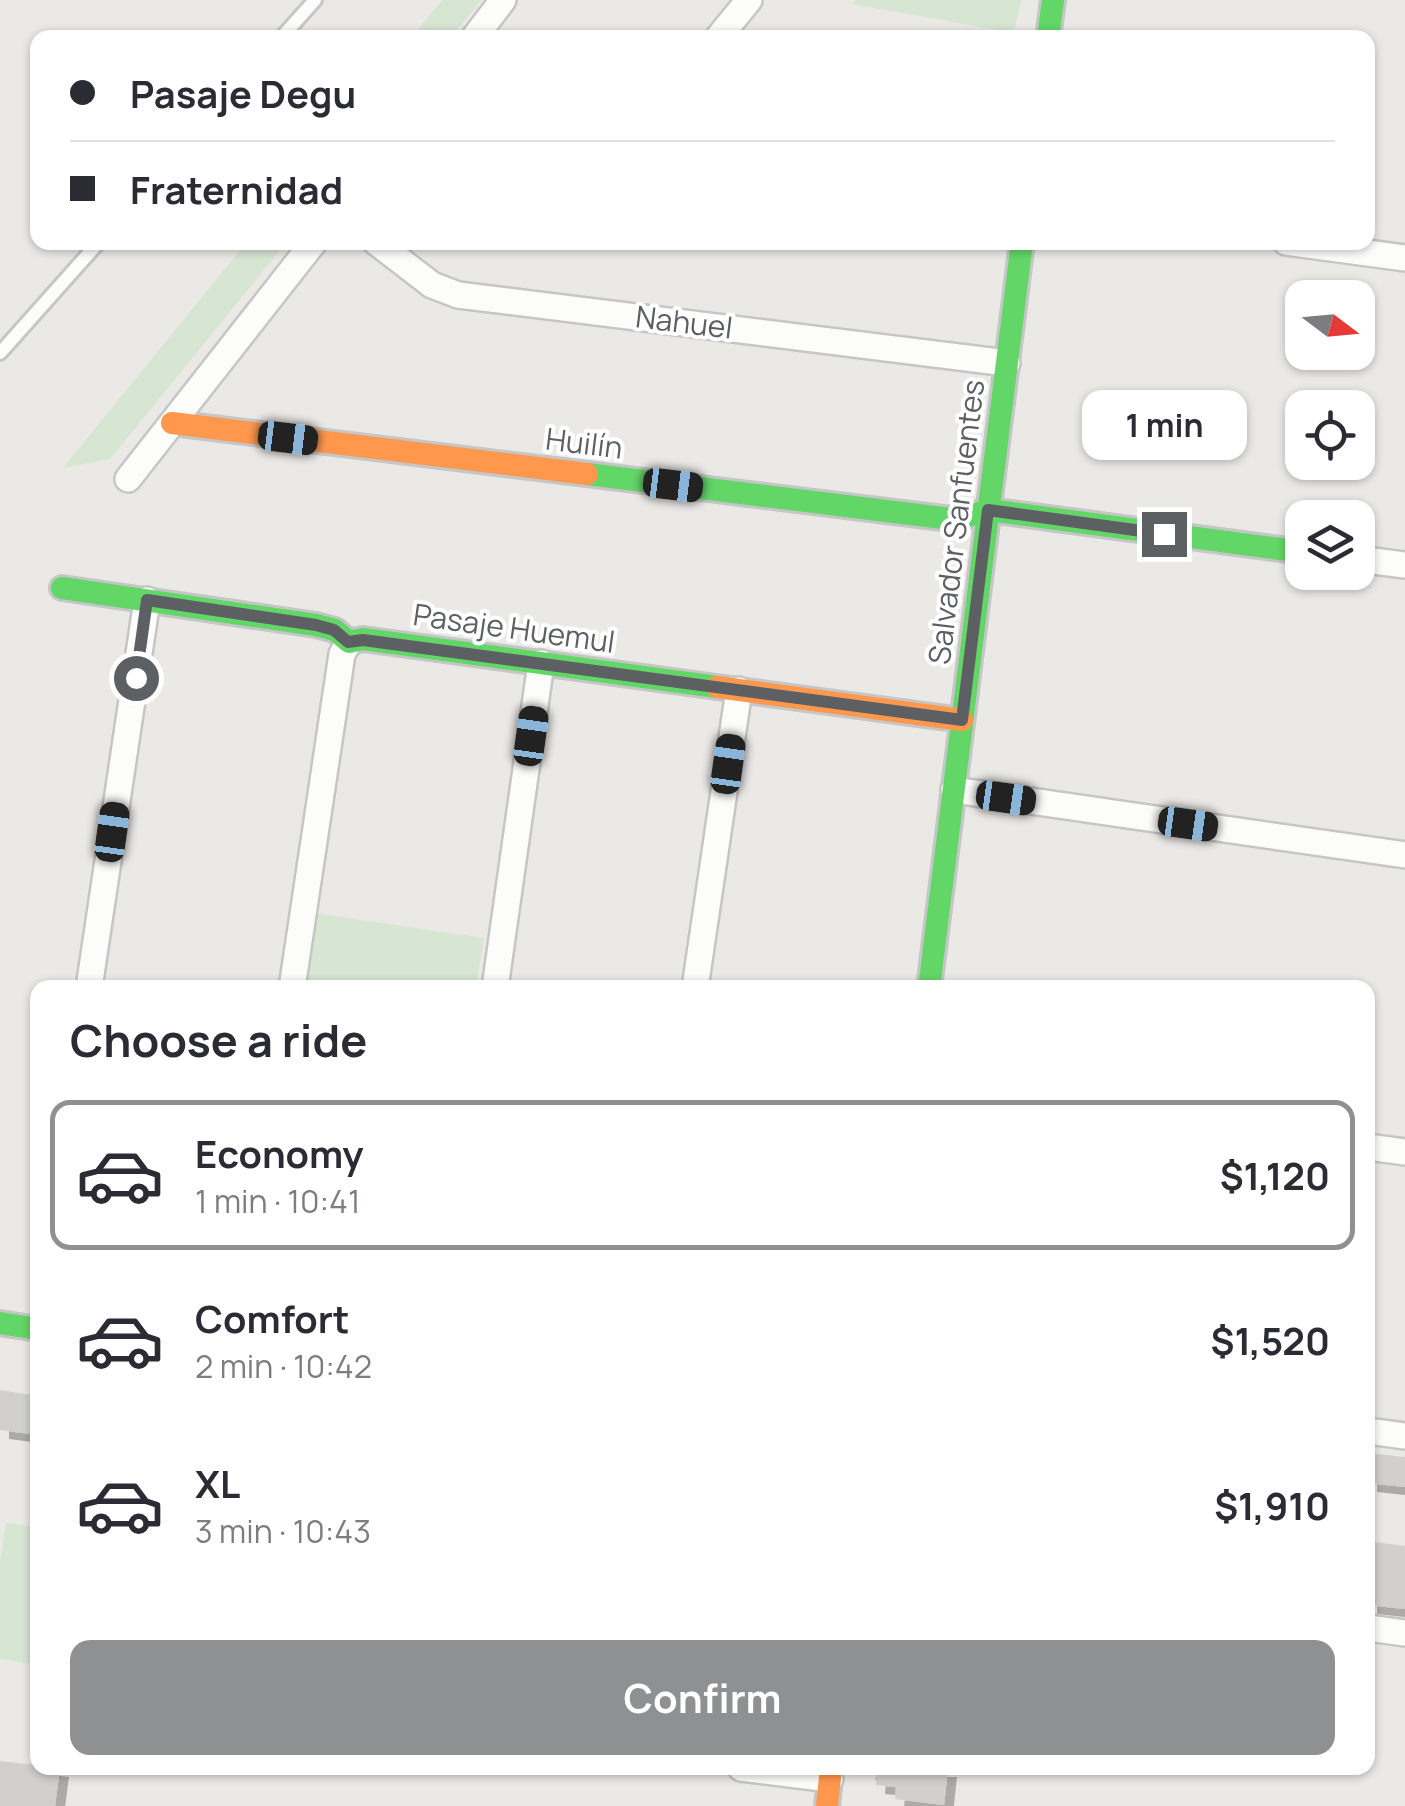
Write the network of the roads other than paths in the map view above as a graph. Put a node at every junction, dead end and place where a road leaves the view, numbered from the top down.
1 (315, 0) edge
2 (503, 0) edge
3 (749, 0) edge
4 (1053, 0) edge
5 (289, 30) edge
6 (480, 30) edge
7 (725, 30) edge
8 (1049, 30) edge
9 (92, 250) edge
10 (308, 250) edge
11 (386, 250) edge
12 (1021, 250) edge
13 (1346, 250) edge
14 (1405, 258) edge
15 (0, 353) edge
16 (1007, 363) junction
17 (172, 423) junction
18 (128, 480) dead end
19 (988, 510) junction
20 (1285, 550) edge
21 (1375, 561) edge
22 (1405, 565) edge
23 (62, 588) dead end
24 (147, 600) junction
25 (348, 642) junction
26 (541, 664) junction
27 (739, 690) junction
28 (962, 720) junction
29 (954, 790) junction
30 (1405, 855) edge
31 (90, 980) edge
32 (293, 980) edge
33 (495, 980) edge
34 (696, 980) edge
35 (930, 980) edge
36 (1375, 1148) edge
37 (1405, 1152) edge
38 (0, 1323) edge
39 (30, 1327) edge
40 (1375, 1432) edge
41 (1405, 1436) edge
42 (1375, 1629) edge
43 (1405, 1633) edge
44 (831, 1775) edge
45 (827, 1806) edge

1 - 5 lane
2 - 6 street
3 - 7 street
4 - 8 street
9 - 15 lane
10 - 17 street
11 - 16 street, Nahuel
12 - 16 street, Salvador Sanfuentes
13 - 14 street
16 - 19 street, Salvador Sanfuentes
17 - 18 street
17 - 19 street, Huilín
19 - 20 street, Huilín
19 - 28 street, Salvador Sanfuentes
21 - 22 street
23 - 24 street, Pasaje Huemul
24 - 25 street, Pasaje Huemul
24 - 31 street
25 - 26 street, Pasaje Huemul
25 - 32 street
26 - 27 street, Pasaje Huemul
26 - 33 street
27 - 28 street, Pasaje Huemul
27 - 34 street
28 - 29 street, Salvador Sanfuentes
29 - 30 street
29 - 35 street, Salvador Sanfuentes
36 - 37 street
38 - 39 street
40 - 41 street
42 - 43 street
44 - 45 street

